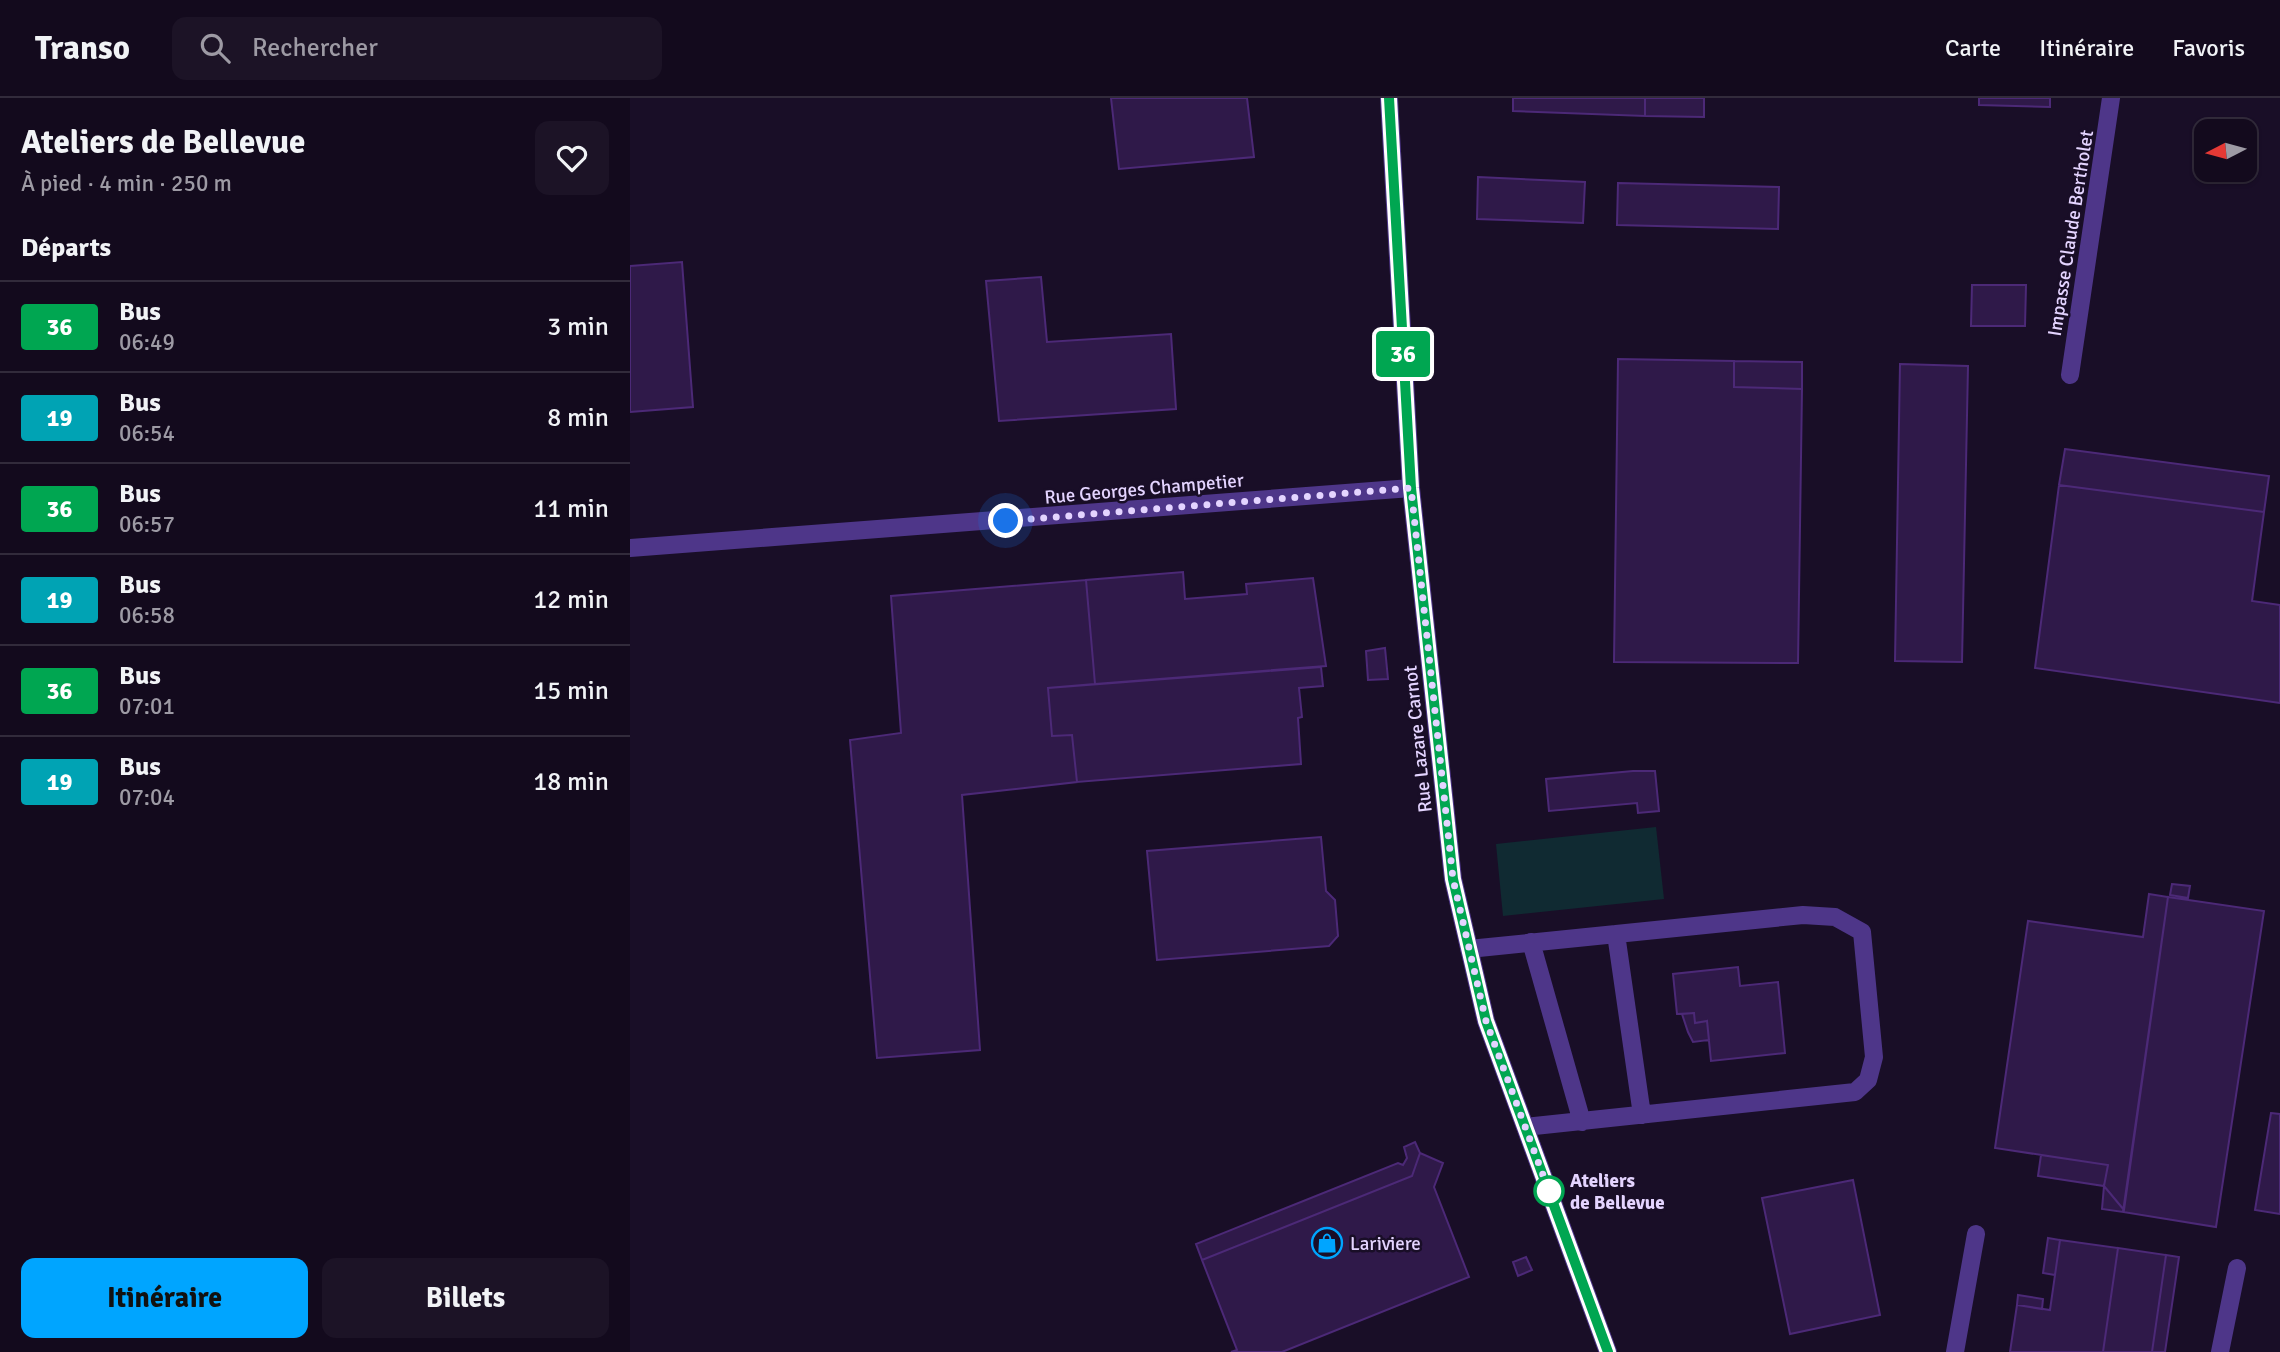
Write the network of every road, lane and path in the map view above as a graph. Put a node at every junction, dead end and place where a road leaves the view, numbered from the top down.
1 (1389, 98) edge
2 (2111, 98) edge
3 (2070, 375) dead end
4 (1411, 488) junction
5 (630, 548) edge
6 (1616, 934) junction
7 (1531, 943) junction
8 (1469, 949) junction
9 (1642, 1115) junction
10 (1581, 1122) junction
11 (1525, 1127) junction
12 (1976, 1234) dead end
13 (2237, 1268) dead end
14 (1608, 1352) edge
15 (1955, 1352) edge
16 (2220, 1352) edge

1 - 4 street, Rue Lazare Carnot
2 - 3 street, Impasse Claude Bertholet
4 - 5 street, Rue Georges Champetier
4 - 8 street, Rue Lazare Carnot
6 - 7 street
6 - 9 street
6 - 9 street
7 - 8 street
7 - 10 street
8 - 11 street, Rue Lazare Carnot
9 - 10 street
10 - 11 street
11 - 14 street, Rue Lazare Carnot
12 - 15 street
13 - 16 street

